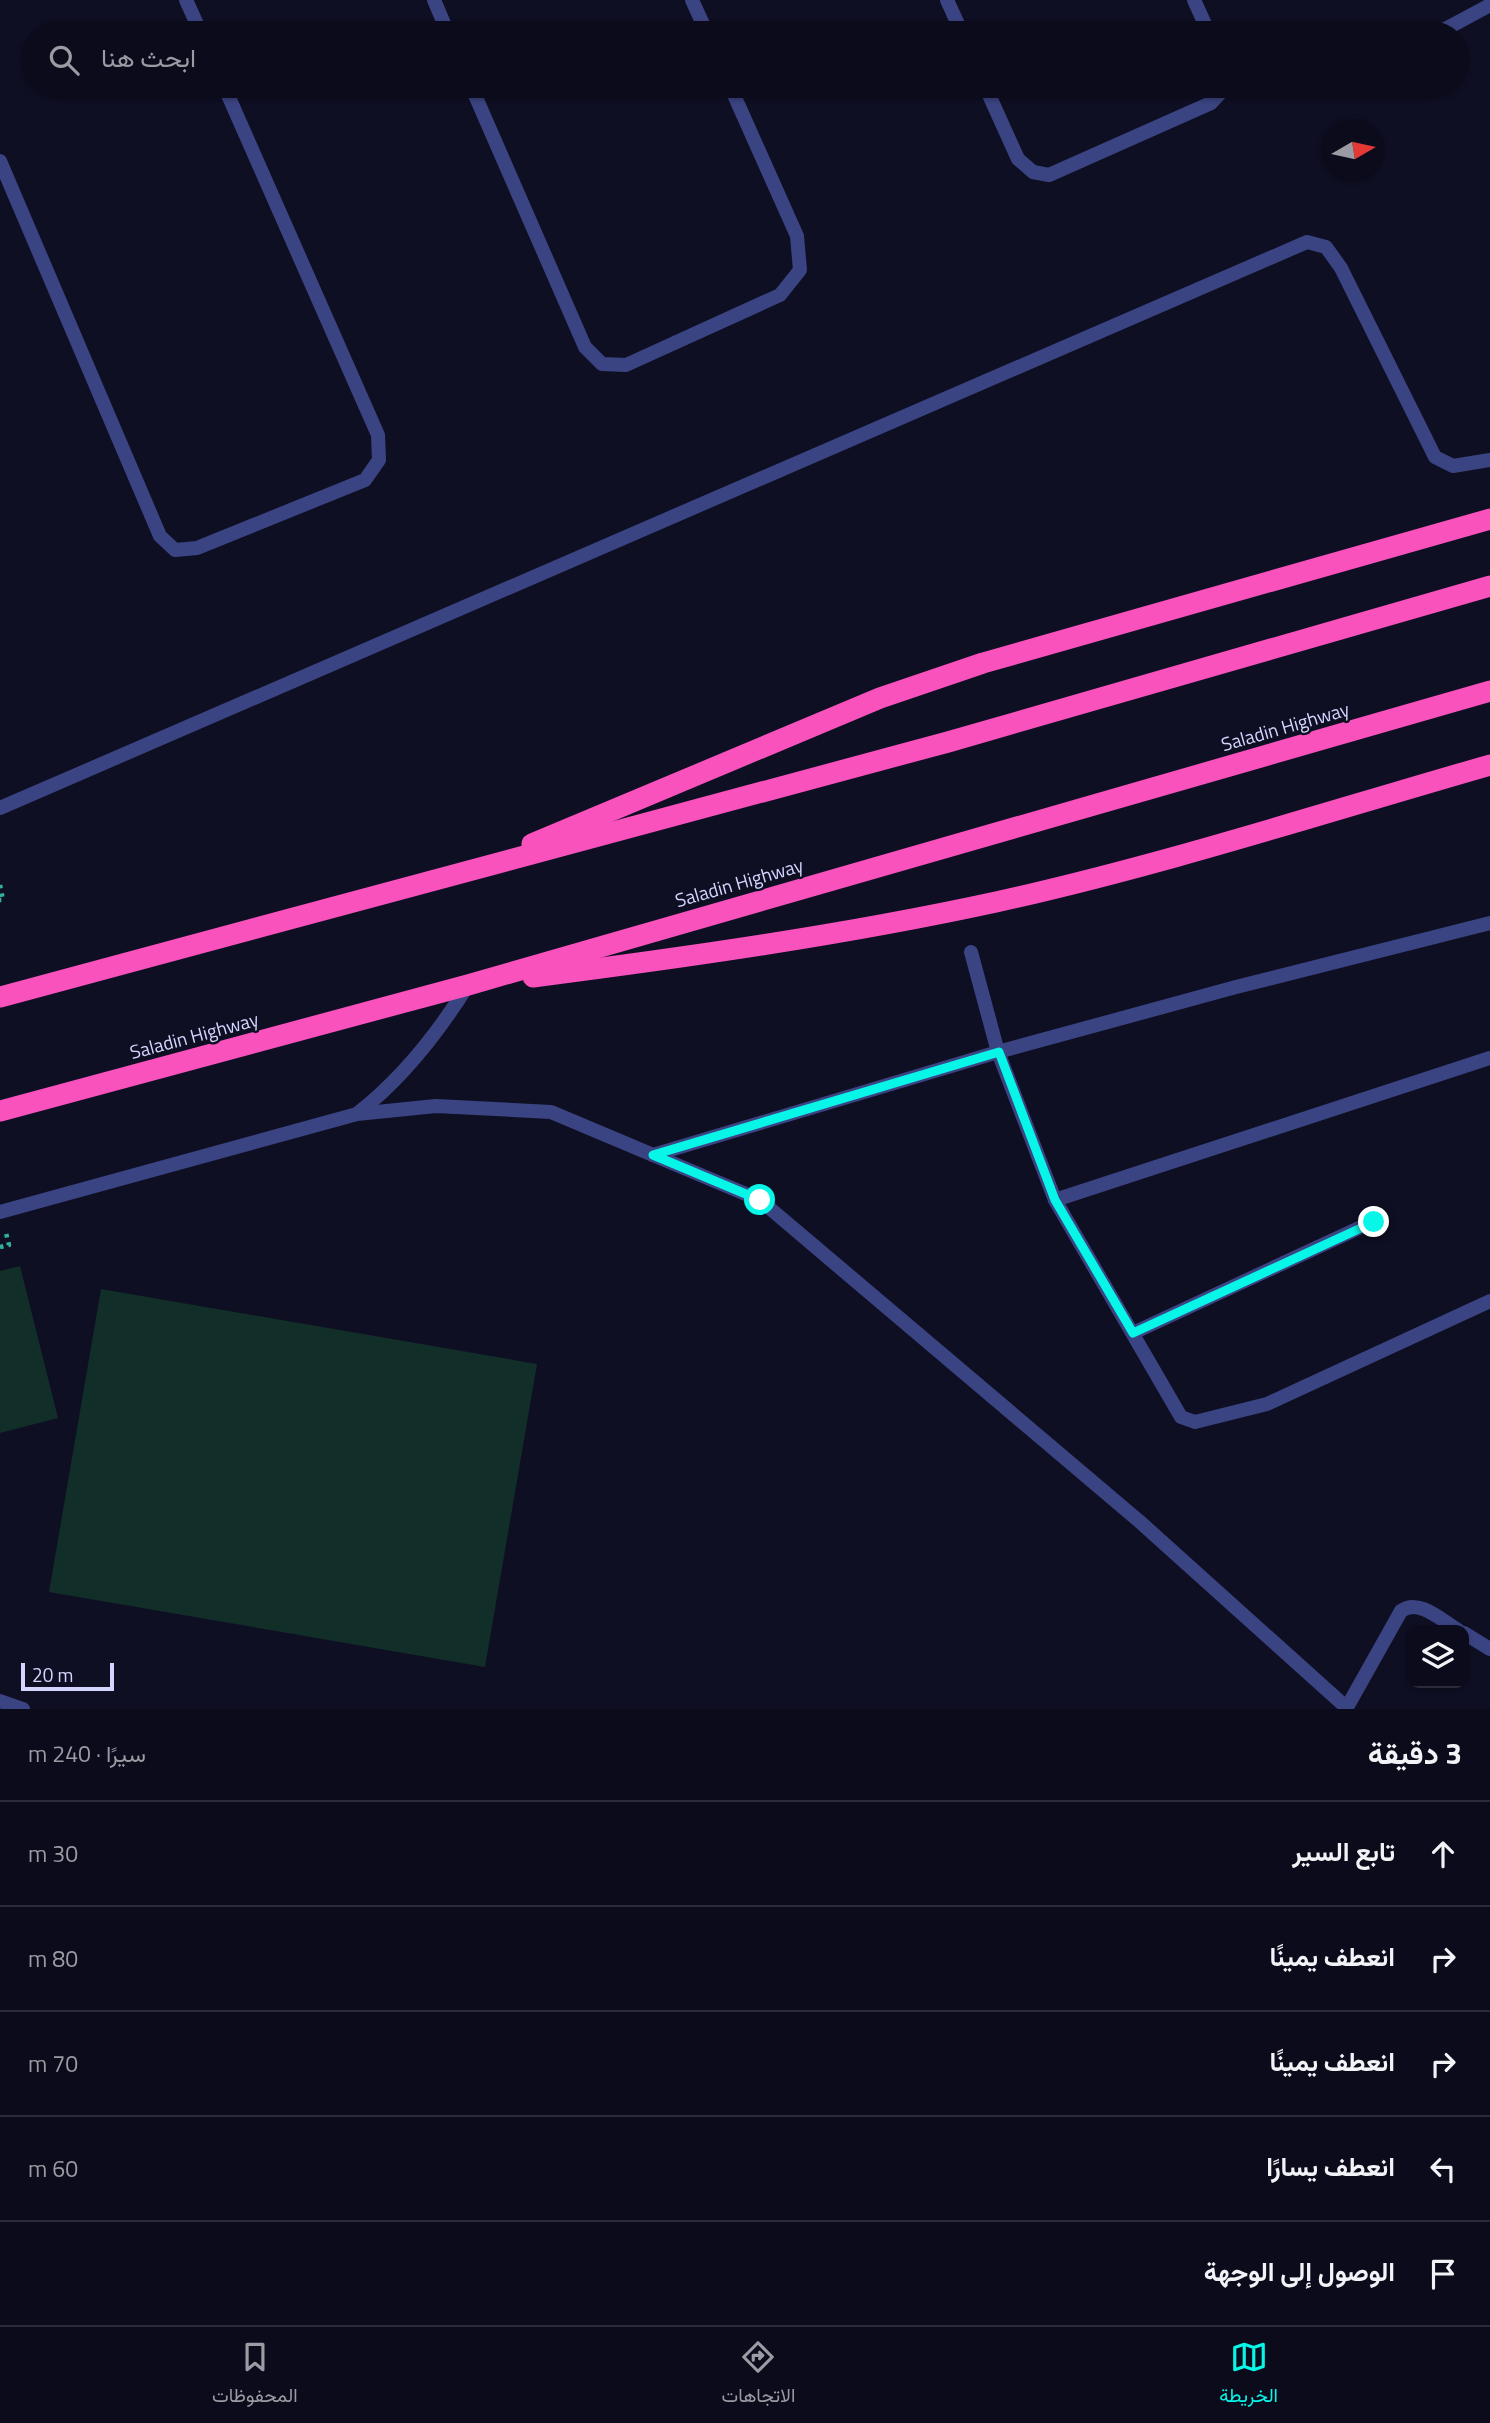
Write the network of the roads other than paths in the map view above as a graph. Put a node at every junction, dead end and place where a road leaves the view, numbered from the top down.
1 (186, 0) edge
2 (434, 0) edge
3 (692, 0) edge
4 (947, 0) edge
5 (1194, 0) edge
6 (1490, 5) edge
7 (196, 21) edge
8 (443, 21) edge
9 (701, 21) edge
10 (957, 21) edge
11 (1204, 21) edge
12 (1460, 21) edge
13 (229, 98) edge
14 (476, 98) edge
15 (735, 98) edge
16 (990, 98) edge
17 (1216, 98) edge
18 (0, 160) edge
19 (1490, 460) edge
20 (1490, 519) edge
21 (1490, 586) edge
22 (1490, 691) edge
23 (1490, 765) edge
24 (0, 808) edge
25 (479, 868) junction
26 (1490, 923) edge
27 (971, 952) dead end
28 (468, 985) junction
29 (0, 998) edge
30 (999, 1052) junction
31 (1490, 1058) edge
32 (0, 1111) edge
33 (357, 1114) junction
34 (653, 1155) junction
35 (1055, 1200) junction
36 (0, 1212) edge
37 (1374, 1222) dead end
38 (1490, 1301) edge
39 (1133, 1333) junction
40 (1450, 1625) edge
41 (1469, 1636) edge
42 (1490, 1649) edge
43 (0, 1701) edge
44 (1347, 1708) edge
45 (23, 1709) edge

1 - 7 street
2 - 8 street
3 - 9 street
4 - 10 street
5 - 11 street
6 - 12 street
13 - 18 street
14 - 15 street
16 - 17 street
19 - 24 street
20 - 25 highway
21 - 25 highway
22 - 28 highway, Saladin Highway
23 - 28 highway
25 - 29 highway
26 - 30 street
27 - 30 street
28 - 32 highway, Saladin Highway
28 - 33 street
30 - 34 street
30 - 35 street
31 - 35 street
33 - 34 street
33 - 36 street
34 - 44 street
35 - 39 street
37 - 39 street
38 - 39 street
40 - 44 street
41 - 42 street
43 - 45 street

